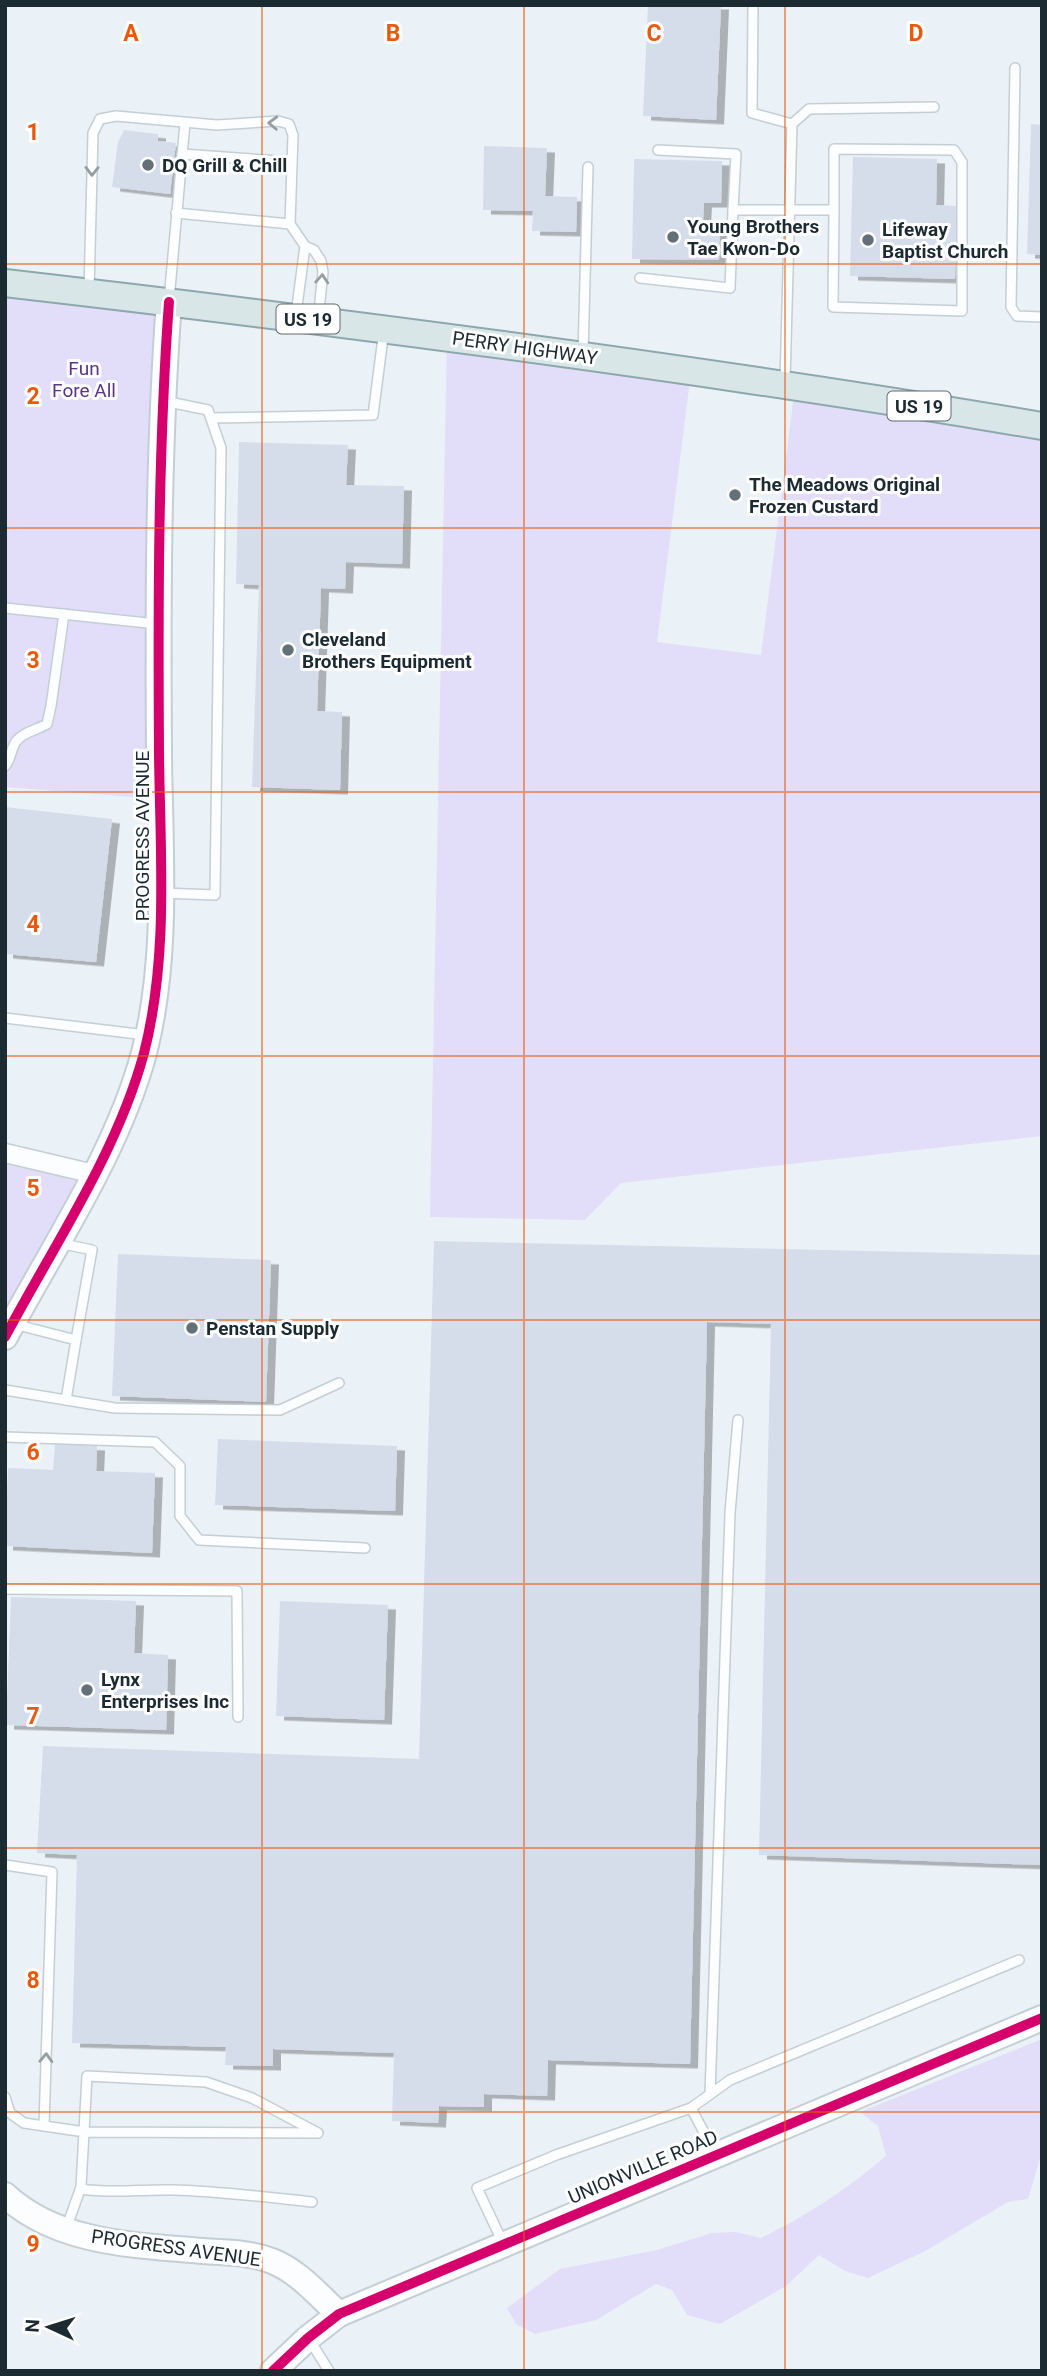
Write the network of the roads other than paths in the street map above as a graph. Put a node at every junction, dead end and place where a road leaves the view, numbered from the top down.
1 (753, 5) edge
2 (1015, 68) dead end
3 (934, 107) dead end
4 (185, 123) junction
5 (792, 124) junction
6 (658, 150) dead end
7 (182, 154) junction
8 (292, 162) junction
9 (588, 167) dead end
10 (733, 210) junction
11 (790, 210) junction
12 (834, 210) junction
13 (176, 213) junction
14 (290, 224) junction
15 (305, 246) junction
16 (640, 278) dead end
17 (5, 283) edge
18 (89, 293) junction
19 (169, 302) junction
20 (1042, 317) edge
21 (307, 319) junction
22 (385, 329) junction
23 (583, 356) junction
24 (784, 386) junction
25 (163, 401) junction
26 (211, 418) junction
27 (1042, 426) edge
28 (5, 608) edge
29 (64, 614) junction
30 (159, 624) junction
31 (5, 766) edge
32 (160, 893) junction
33 (5, 1018) edge
34 (148, 1035) junction
35 (5, 1153) edge
36 (94, 1174) junction
37 (57, 1242) junction
38 (9, 1330) edge
39 (76, 1340) junction
40 (339, 1383) dead end
41 (5, 1390) edge
42 (65, 1400) junction
43 (738, 1420) dead end
44 (5, 1437) edge
45 (365, 1548) dead end
46 (5, 1589) edge
47 (238, 1717) dead end
48 (5, 1865) edge
49 (1019, 1960) dead end
50 (1042, 2018) edge
51 (710, 2094) junction
52 (5, 2097) edge
53 (691, 2108) junction
54 (44, 2126) junction
55 (85, 2132) junction
56 (716, 2155) junction
57 (81, 2189) junction
58 (5, 2195) edge
59 (312, 2202) dead end
60 (65, 2231) junction
61 (504, 2244) junction
62 (339, 2314) junction
63 (308, 2338) junction
64 (273, 2371) edge
65 (330, 2371) edge

1 - 5 lane
2 - 20 lane
3 - 5 lane
4 - 7 lane
8 -> 4 lane
4 -> 18 lane
5 - 11 lane
6 - 10 lane
7 - 8 lane
7 - 13 lane
8 - 14 lane
9 - 23 lane
10 - 11 lane
10 - 16 lane
11 - 12 lane
11 - 24 lane
12 - 12 lane
13 - 14 lane
13 - 19 lane
14 - 15 lane
15 - 21 lane
21 -> 15 lane
17 - 18 main road, PERRY HIGHWAY / US 19
18 - 19 main road, PERRY HIGHWAY / US 19
19 - 21 main road, PERRY HIGHWAY / US 19
19 - 25 street, PROGRESS AVENUE
21 - 22 main road, PERRY HIGHWAY / US 19
22 - 23 main road, PERRY HIGHWAY / US 19
22 - 26 lane
23 - 24 main road, PERRY HIGHWAY / US 19
24 - 27 main road, PERRY HIGHWAY / US 19
25 - 26 lane
25 - 30 street, PROGRESS AVENUE
26 - 32 lane
28 - 29 lane
29 - 30 lane
29 - 31 lane
30 - 32 street, PROGRESS AVENUE
32 - 34 street, PROGRESS AVENUE
33 - 34 lane
34 - 36 street, PROGRESS AVENUE
35 - 36 street
36 - 37 street, PROGRESS AVENUE
37 - 38 street, PROGRESS AVENUE
37 - 39 lane
38 - 39 lane
39 - 42 lane
40 - 42 lane
41 - 42 lane
43 - 51 lane
44 - 45 lane
46 - 47 lane
54 -> 48 lane
49 - 51 lane
50 - 56 street, UNIONVILLE ROAD
51 - 53 lane
52 - 54 lane
53 - 56 lane
53 - 61 lane
54 - 55 lane
55 - 55 lane
55 - 57 lane
56 - 61 street, UNIONVILLE ROAD
57 - 59 lane
57 - 60 lane
58 - 60 street, PROGRESS AVENUE
60 - 62 street, PROGRESS AVENUE
61 - 62 street, UNIONVILLE ROAD
62 - 63 street, UNIONVILLE ROAD
63 - 64 street, UNIONVILLE ROAD
63 - 65 lane

